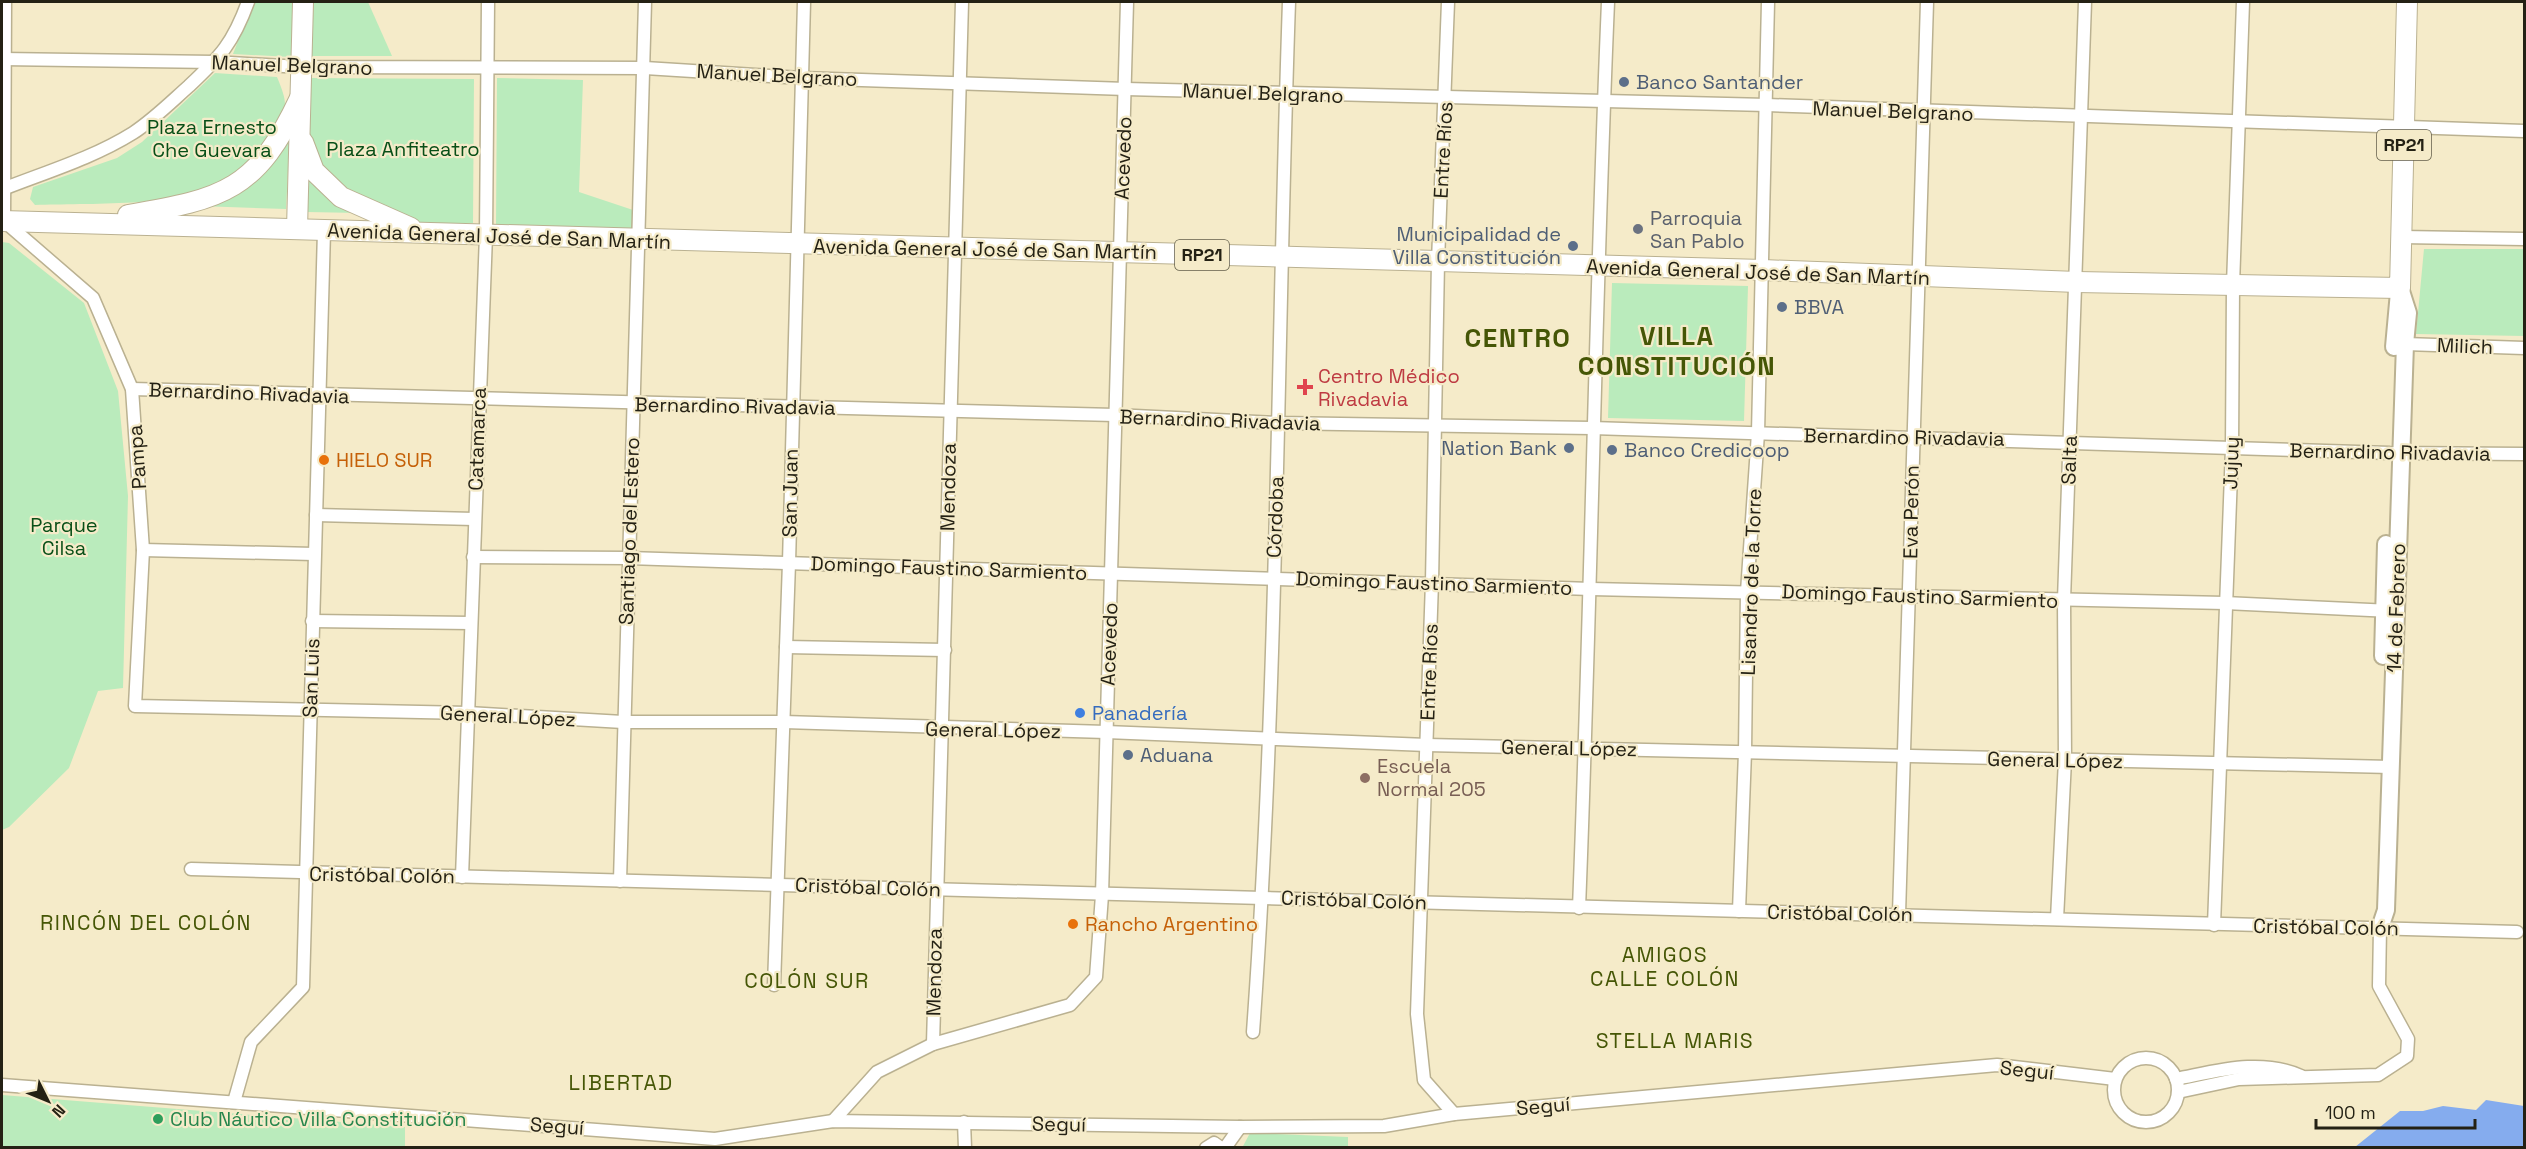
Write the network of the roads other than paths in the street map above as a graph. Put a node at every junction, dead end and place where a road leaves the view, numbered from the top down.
1 (5, 2) edge
2 (248, 2) edge
3 (303, 2) edge
4 (488, 2) edge
5 (645, 2) edge
6 (804, 2) edge
7 (962, 2) edge
8 (1127, 2) edge
9 (1289, 2) edge
10 (1448, 2) edge
11 (1608, 2) edge
12 (1767, 2) edge
13 (1927, 2) edge
14 (2085, 2) edge
15 (2243, 2) edge
16 (2407, 2) edge
17 (3, 59) edge
18 (214, 62) junction
19 (301, 67) junction
20 (487, 67) junction
21 (645, 68) junction
22 (802, 78) junction
23 (960, 83) junction
24 (1126, 89) junction
25 (1286, 94) junction
26 (300, 98) junction
27 (1446, 98) junction
28 (1604, 102) junction
29 (1767, 105) junction
30 (1922, 112) junction
31 (2080, 117) junction
32 (2241, 122) junction
33 (2404, 128) junction
34 (2524, 131) edge
35 (300, 132) junction
36 (3, 189) edge
37 (3, 221) edge
38 (86, 222) junction
39 (297, 228) junction
40 (324, 231) junction
41 (424, 234) junction
42 (486, 235) junction
43 (2402, 237) junction
44 (2524, 238) edge
45 (640, 240) junction
46 (797, 244) junction
47 (953, 248) junction
48 (1119, 252) junction
49 (1282, 258) junction
50 (1438, 262) junction
51 (1598, 267) junction
52 (1763, 270) junction
53 (1918, 277) junction
54 (2077, 282) junction
55 (2233, 285) junction
56 (2400, 288) junction
57 (2404, 344) junction
58 (2524, 348) edge
59 (132, 389) junction
60 (318, 395) junction
61 (478, 399) junction
62 (633, 404) junction
63 (792, 406) junction
64 (950, 413) junction
65 (1115, 415) junction
66 (1279, 423) junction
67 (1436, 426) junction
68 (1592, 428) junction
69 (1758, 434) junction
70 (1912, 438) junction
71 (2070, 441) junction
72 (2232, 448) junction
73 (2395, 453) junction
74 (2524, 454) edge
75 (316, 515) junction
76 (474, 519) junction
77 (142, 550) junction
78 (314, 554) junction
79 (473, 557) junction
80 (628, 558) junction
81 (789, 563) junction
82 (947, 567) junction
83 (1111, 573) junction
84 (1273, 578) junction
85 (1432, 582) junction
86 (1591, 589) junction
87 (1747, 592) junction
88 (1910, 595) junction
89 (2064, 600) junction
90 (2225, 603) junction
91 (2389, 611) junction
92 (312, 621) junction
93 (471, 623) junction
94 (786, 647) junction
95 (945, 650) junction
96 (135, 706) joint
97 (310, 711) junction
98 (468, 713) junction
99 (623, 722) junction
100 (784, 722) junction
101 (942, 729) junction
102 (1106, 732) junction
103 (1269, 739) junction
104 (1427, 745) junction
105 (1585, 748) junction
106 (1745, 752) junction
107 (1904, 757) junction
108 (2065, 760) junction
109 (2222, 764) junction
110 (2386, 766) junction
111 (191, 869) dead end
112 (307, 874) junction
113 (462, 877) junction
114 (620, 881) junction
115 (778, 885) junction
116 (936, 889) junction
117 (1102, 895) junction
118 (1263, 897) junction
119 (1422, 903) junction
120 (1579, 908) junction
121 (1739, 911) junction
122 (1899, 914) junction
123 (2057, 919) junction
124 (2214, 925) junction
125 (2380, 928) junction
126 (2517, 932) dead end
127 (774, 985) dead end
128 (1253, 1032) dead end
129 (933, 1044) junction
130 (2304, 1077) junction
131 (2115, 1079) junction
132 (2176, 1079) junction
133 (2, 1085) edge
134 (2178, 1092) junction
135 (234, 1102) junction
136 (1454, 1114) junction
137 (833, 1121) junction
138 (964, 1122) junction
139 (1240, 1127) junction
140 (965, 1148) edge
141 (1206, 1148) edge
142 (1223, 1148) edge

1 - 17 street
2 - 18 street
3 - 19 main road
4 - 20 street, Catamarca
5 - 21 street, Santiago del Estero
6 - 22 street, San Juan
7 - 23 street, Mendoza
8 - 24 street, Acevedo
9 - 25 street, Córdoba
10 - 27 street, Entre Ríos
11 - 28 street
12 - 29 street, Lisandro de la Torre
13 - 30 street, Eva Perón
14 - 31 street, Salta
15 - 32 street, Jujuy
16 - 33 main road, 14 de Febrero / RP21
17 - 18 street, Manuel Belgrano
17 - 36 street
18 - 19 street, Manuel Belgrano
18 - 36 street
19 - 20 street, Manuel Belgrano
19 - 26 main road
20 - 21 street, Manuel Belgrano
20 - 42 street, Catamarca
21 - 22 street, Manuel Belgrano
21 - 45 street, Santiago del Estero
22 - 23 street, Manuel Belgrano
22 - 46 street, San Juan
23 - 24 street, Manuel Belgrano
23 - 47 street, Mendoza
24 - 25 street, Manuel Belgrano
24 - 48 street, Acevedo
25 - 27 street, Manuel Belgrano
25 - 49 street, Córdoba
26 - 35 main road
26 - 38 main road
27 - 28 street, Manuel Belgrano
27 - 50 street, Entre Ríos
28 - 29 street, Manuel Belgrano
28 - 51 street
29 - 30 street, Manuel Belgrano
29 - 52 street, Lisandro de la Torre
30 - 31 street, Manuel Belgrano
30 - 53 street, Eva Perón
31 - 32 street, Manuel Belgrano
31 - 54 street, Salta
32 - 33 street, Manuel Belgrano
32 - 55 street, Jujuy
33 - 34 street, Manuel Belgrano
33 - 43 main road, 14 de Febrero / RP21
35 - 39 main road
35 - 41 main road
36 - 37 street
37 - 38 main road, Avenida General José de San Martín / RP21
37 - 59 street, Pampa
38 - 39 main road, Avenida General José de San Martín / RP21
39 - 40 main road, Avenida General José de San Martín / RP21
40 - 41 main road, Avenida General José de San Martín / RP21
40 - 60 street, San Luis
41 - 42 main road, Avenida General José de San Martín / RP21
42 - 45 main road, Avenida General José de San Martín / RP21
42 - 61 street, Catamarca
43 - 44 street
43 - 56 main road, 14 de Febrero / RP21
45 - 46 main road, Avenida General José de San Martín / RP21
45 - 62 street, Santiago del Estero
46 - 47 main road, Avenida General José de San Martín / RP21
46 - 63 street, San Juan
47 - 48 main road, Avenida General José de San Martín / RP21
47 - 64 street, Mendoza
48 - 49 main road, Avenida General José de San Martín / RP21
48 - 65 street, Acevedo
49 - 50 main road, Avenida General José de San Martín / RP21
49 - 66 street, Córdoba
50 - 51 main road, Avenida General José de San Martín / RP21
50 - 67 street, Entre Ríos
51 - 52 main road, Avenida General José de San Martín / RP21
51 - 68 street
52 - 53 main road, Avenida General José de San Martín / RP21
52 - 69 street, Lisandro de la Torre
53 - 54 main road, Avenida General José de San Martín / RP21
53 - 70 street, Eva Perón
54 - 55 main road, Avenida General José de San Martín / RP21
54 - 71 street, Salta
55 - 56 main road, Avenida General José de San Martín / RP21
55 - 72 street, Jujuy
56 - 57 main road, 14 de Febrero
56 - 73 main road, 14 de Febrero
57 - 58 street, Milich
57 - 73 main road, 14 de Febrero
59 - 60 street, Bernardino Rivadavia
59 - 77 street, Pampa
60 - 61 street, Bernardino Rivadavia
60 - 75 street, San Luis
61 - 62 street, Bernardino Rivadavia
61 - 76 street, Catamarca
62 - 63 street, Bernardino Rivadavia
62 - 80 street, Santiago del Estero
63 - 64 street, Bernardino Rivadavia
63 - 81 street, San Juan
64 - 65 street, Bernardino Rivadavia
64 - 82 street, Mendoza
65 - 66 street, Bernardino Rivadavia
65 - 83 street, Acevedo
66 - 67 street, Bernardino Rivadavia
66 - 84 street, Córdoba
67 - 68 street, Bernardino Rivadavia
67 - 85 street, Entre Ríos
68 - 69 street, Bernardino Rivadavia
68 - 86 street
69 - 70 street, Bernardino Rivadavia
69 - 87 street, Lisandro de la Torre
70 - 71 street, Bernardino Rivadavia
70 - 88 street, Eva Perón
71 - 72 street, Bernardino Rivadavia
71 - 89 street, Salta
72 - 73 street, Bernardino Rivadavia
72 - 90 street, Jujuy
73 - 74 street, Bernardino Rivadavia
73 - 91 main road, 14 de Febrero
75 - 76 street
75 - 78 street, San Luis
76 - 79 street, Catamarca
77 - 78 street
77 - 96 street, Pampa
78 - 92 street, San Luis
79 - 80 street, Domingo Faustino Sarmiento
79 - 93 street, Catamarca
80 - 81 street, Domingo Faustino Sarmiento
80 - 99 street, Santiago del Estero
81 - 82 street, Domingo Faustino Sarmiento
81 - 94 street, San Juan
82 - 83 street, Domingo Faustino Sarmiento
82 - 95 street, Mendoza
83 - 84 street, Domingo Faustino Sarmiento
83 - 102 street, Acevedo
84 - 85 street, Domingo Faustino Sarmiento
84 - 103 street, Córdoba
85 - 86 street, Domingo Faustino Sarmiento
85 - 104 street, Entre Ríos
86 - 87 street, Domingo Faustino Sarmiento
86 - 105 street
87 - 88 street, Domingo Faustino Sarmiento
87 - 106 street, Lisandro de la Torre
88 - 89 street, Domingo Faustino Sarmiento
88 - 107 street, Eva Perón
89 - 90 street, Domingo Faustino Sarmiento
89 - 108 street, Salta
90 - 91 street, Domingo Faustino Sarmiento
90 - 109 street, Jujuy
91 - 110 main road, 14 de Febrero
92 - 93 street
92 - 97 street, San Luis
93 - 98 street, Catamarca
94 - 95 street
94 - 100 street, San Juan
95 - 101 street, Mendoza
96 - 97 street, General López
97 - 98 street, General López
97 - 112 street, San Luis
98 - 99 street, General López
98 - 113 street, Catamarca
99 - 100 street, General López
99 - 114 street, Santiago del Estero
100 - 101 street, General López
100 - 115 street, San Juan
101 - 102 street, General López
101 - 116 street, Mendoza
102 - 103 street, General López
102 - 117 street, Acevedo
103 - 104 street, General López
103 - 118 street, Córdoba
104 - 105 street, General López
104 - 119 street, Entre Ríos
105 - 106 street, General López
105 - 120 street
106 - 107 street, General López
106 - 121 street, Lisandro de la Torre
107 - 108 street, General López
107 - 122 street, Eva Perón
108 - 109 street, General López
108 - 123 street, Salta
109 - 110 street, General López
109 - 124 street, Jujuy
110 - 125 main road, 14 de Febrero
111 - 112 street, Cristóbal Colón
112 - 113 street, Cristóbal Colón
112 - 135 street, San Luis
113 - 114 street, Cristóbal Colón
114 - 115 street, Cristóbal Colón
115 - 116 street, Cristóbal Colón
115 - 127 street, San Juan
116 - 117 street, Cristóbal Colón
116 - 129 street, Mendoza
117 - 118 street, Cristóbal Colón
117 - 129 street, Acevedo
118 - 119 street, Cristóbal Colón
118 - 128 street, Córdoba
119 - 120 street, Cristóbal Colón
119 - 136 street, Entre Ríos
120 - 121 street, Cristóbal Colón
121 - 122 street, Cristóbal Colón
122 - 123 street, Cristóbal Colón
123 - 124 street, Cristóbal Colón
124 - 125 street, Cristóbal Colón
125 - 126 street, Cristóbal Colón
125 - 130 street, 14 de Febrero
129 - 137 street, Acevedo
130 - 132 street
130 - 134 street
131 - 132 street
131 - 134 street
131 - 136 street, Seguí
132 - 134 street
133 - 135 street, Seguí
135 - 137 street, Seguí
136 - 139 street, Seguí
137 - 138 street, Seguí
138 - 139 street, Seguí
138 - 140 street
139 - 142 street
141 - 142 street

